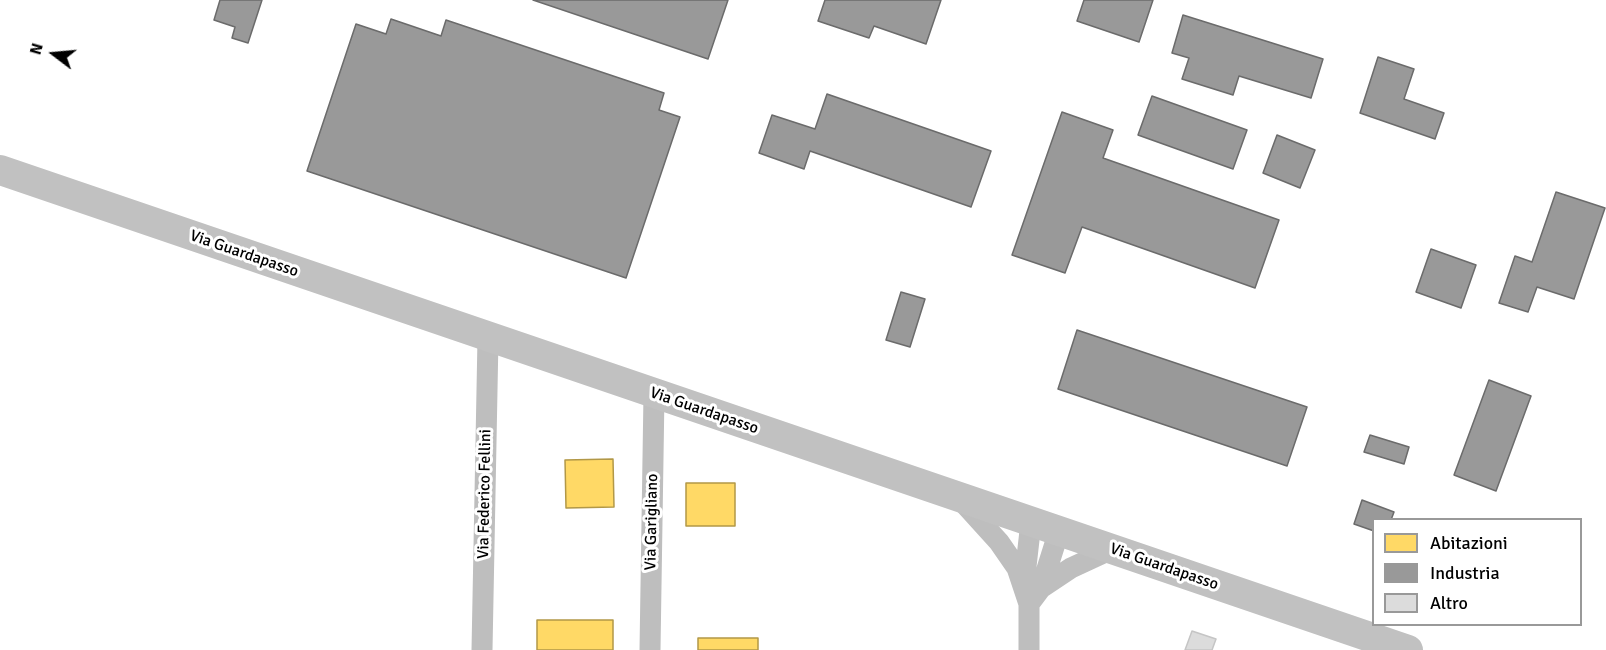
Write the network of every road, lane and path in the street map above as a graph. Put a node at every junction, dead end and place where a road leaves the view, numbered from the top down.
1 (0, 171) edge
2 (488, 338) junction
3 (654, 394) junction
4 (958, 497) junction
5 (1031, 522) junction
6 (1059, 531) junction
7 (1112, 549) junction
8 (1031, 592) junction
9 (482, 650) edge
10 (650, 650) edge
11 (1029, 650) edge
12 (1407, 650) edge

1 - 2 street, Via Guardapasso
2 - 3 street, Via Guardapasso
2 - 9 street, Via Federico Fellini
3 - 4 street, Via Guardapasso
3 - 10 street, Via Garigliano
4 - 5 street, Via Guardapasso
4 - 8 street
5 - 6 street, Via Guardapasso
5 - 8 street
6 - 7 street, Via Guardapasso
6 - 8 street
7 - 8 street
7 - 12 street, Via Guardapasso
8 - 11 street

